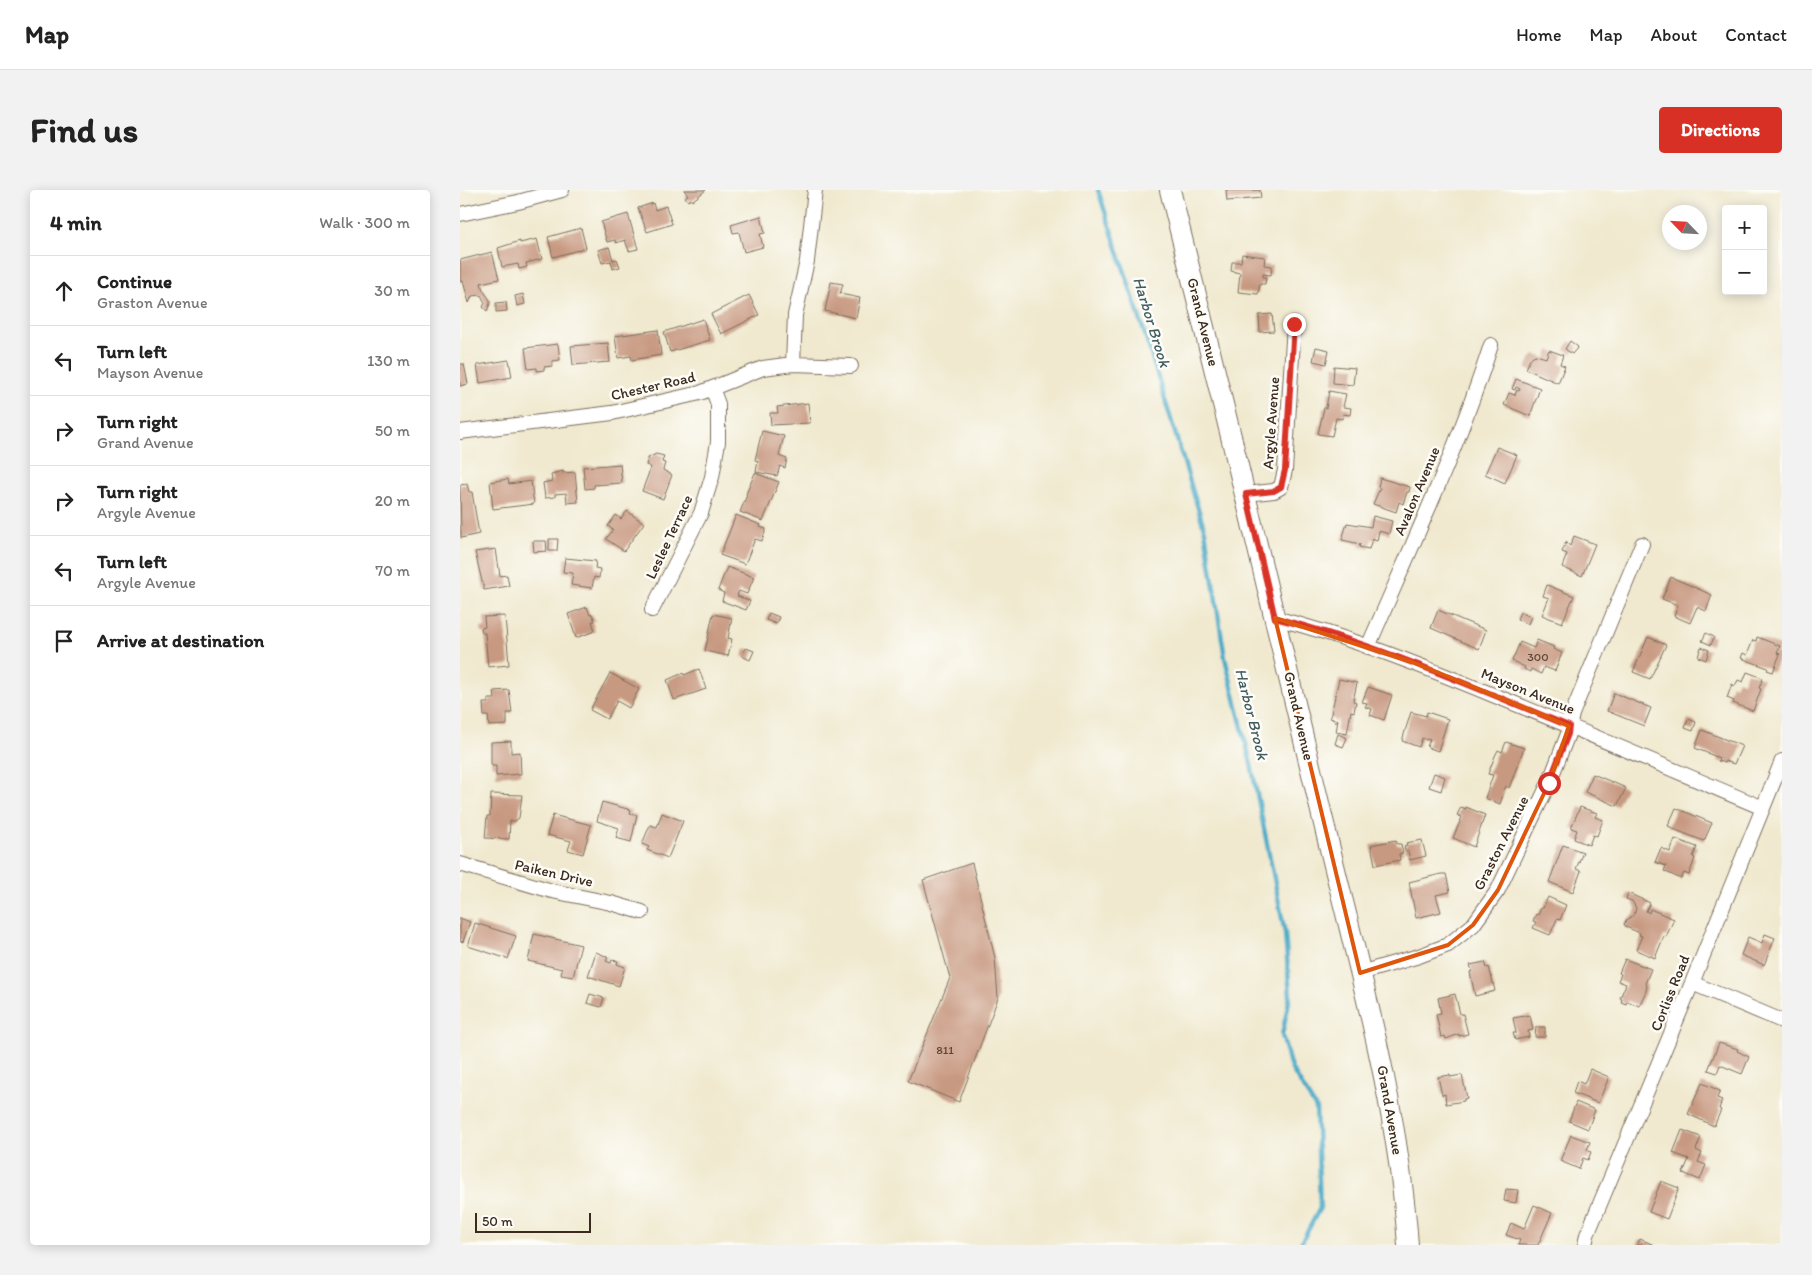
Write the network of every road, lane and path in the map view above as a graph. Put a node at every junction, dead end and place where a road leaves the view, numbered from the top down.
1 (562, 190) edge
2 (815, 190) edge
3 (1170, 190) edge
4 (460, 214) edge
5 (1294, 324) dead end
6 (1491, 345) dead end
7 (793, 364) junction
8 (851, 366) dead end
9 (712, 388) junction
10 (460, 432) edge
11 (1246, 494) junction
12 (1642, 544) dead end
13 (652, 610) dead end
14 (1275, 618) junction
15 (1368, 647) junction
16 (1569, 726) junction
17 (1782, 761) edge
18 (1763, 808) junction
19 (460, 864) edge
20 (642, 912) dead end
21 (1360, 973) junction
22 (1692, 983) junction
23 (1782, 1021) edge
24 (1586, 1240) edge
25 (1408, 1245) edge

1 - 4 street
2 - 7 street
3 - 11 street, Grand Avenue
5 - 11 street, Argyle Avenue
6 - 15 street, Avalon Avenue
7 - 8 street, Chester Road
7 - 9 street, Chester Road
9 - 10 street, Chester Road
9 - 13 street, Leslee Terrace
11 - 14 street, Grand Avenue
12 - 16 street, Graston Avenue
14 - 15 street, Mayson Avenue
14 - 21 street, Grand Avenue
15 - 16 street, Mayson Avenue
16 - 18 street, Mayson Avenue
16 - 21 street, Graston Avenue
17 - 18 street, Corliss Road
18 - 22 street, Corliss Road
19 - 20 street, Paiken Drive
21 - 25 street, Grand Avenue
22 - 23 street
22 - 24 street, Corliss Road

